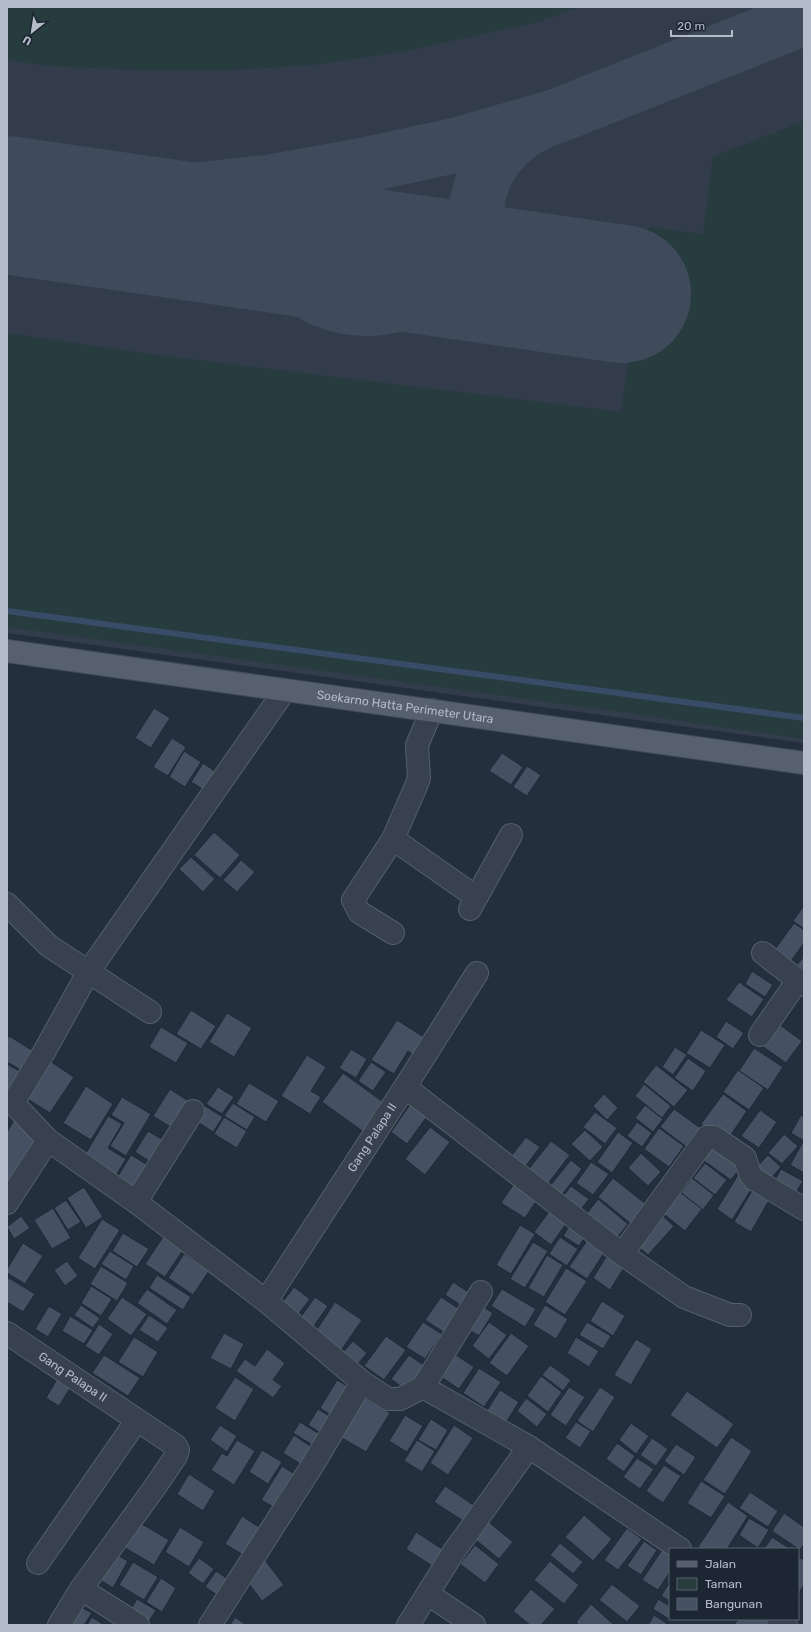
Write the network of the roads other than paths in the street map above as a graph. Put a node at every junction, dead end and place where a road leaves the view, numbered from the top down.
1 (7, 651) edge
2 (285, 690) junction
3 (432, 710) junction
4 (804, 763) edge
5 (511, 835) dead end
6 (393, 839) junction
7 (7, 904) edge
8 (393, 933) dead end
9 (763, 953) dead end
10 (89, 971) junction
11 (477, 973) dead end
12 (801, 982) edge
13 (150, 1012) dead end
14 (760, 1035) dead end
15 (405, 1087) junction
16 (193, 1111) dead end
17 (48, 1140) junction
18 (136, 1202) junction
19 (7, 1203) edge
20 (804, 1209) edge
21 (622, 1254) junction
22 (481, 1292) dead end
23 (266, 1301) junction
24 (740, 1315) dead end
25 (8, 1335) edge
26 (362, 1382) junction
27 (423, 1388) junction
28 (137, 1420) junction
29 (529, 1447) junction
30 (679, 1548) edge
31 (38, 1564) dead end
32 (81, 1589) junction
33 (428, 1594) junction
34 (59, 1625) edge
35 (138, 1625) edge
36 (210, 1625) edge
37 (408, 1625) edge
38 (474, 1625) edge

1 - 2 main road, Soekarno Hatta Perimeter Utara
2 - 3 main road, Soekarno Hatta Perimeter Utara
2 - 10 street
3 - 4 main road, Soekarno Hatta Perimeter Utara
3 - 6 street
5 - 6 street
6 - 8 street
7 - 10 street
9 - 12 street
10 - 13 street
10 - 17 street
11 - 15 street, Gang Palapa II
12 - 14 street
15 - 21 street
15 - 23 street, Gang Palapa II
16 - 18 street
17 - 18 street
17 - 19 street
18 - 23 street
20 - 21 street
21 - 24 street
22 - 27 street
23 - 26 street
25 - 28 street, Gang Palapa II
26 - 27 street
26 - 36 street
27 - 29 street
28 - 31 street
28 - 32 street, Gang Palapa II
29 - 30 street
29 - 33 street
32 - 34 street
32 - 35 street
33 - 37 street
33 - 38 street

